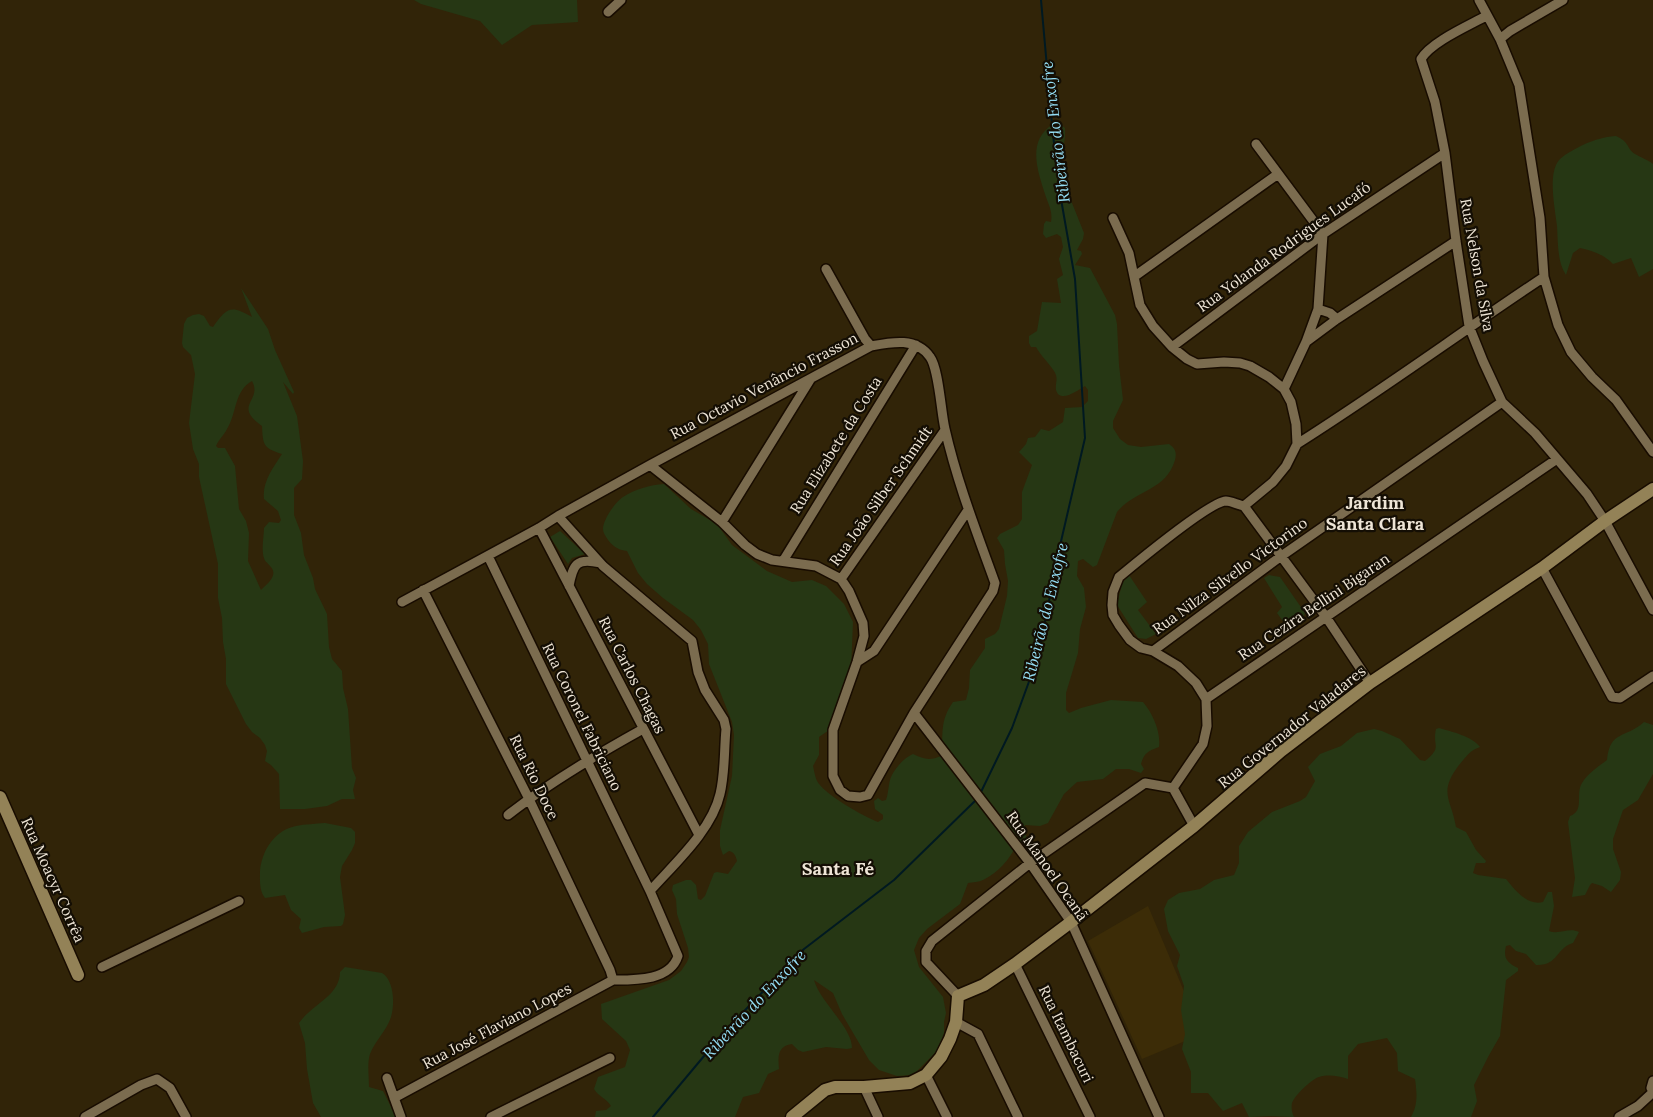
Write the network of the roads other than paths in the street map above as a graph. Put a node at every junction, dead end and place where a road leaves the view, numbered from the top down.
1 (621, 0) edge
2 (1479, 0) edge
3 (1563, 0) edge
4 (608, 12) dead end
5 (1486, 15) junction
6 (1500, 39) junction
7 (1256, 144) dead end
8 (1445, 153) junction
9 (1278, 174) junction
10 (1113, 218) dead end
11 (1323, 234) junction
12 (1456, 241) junction
13 (826, 269) dead end
14 (1135, 276) junction
15 (1544, 277) junction
16 (1318, 309) junction
17 (1337, 319) junction
18 (1469, 326) junction
19 (1306, 342) junction
20 (916, 345) junction
21 (871, 346) junction
22 (1172, 347) junction
23 (811, 378) junction
24 (1284, 389) junction
25 (1502, 402) junction
26 (945, 430) junction
27 (1297, 444) junction
28 (1653, 452) edge
29 (1557, 459) junction
30 (650, 465) junction
31 (1653, 489) edge
32 (1244, 506) junction
33 (968, 510) junction
34 (558, 516) junction
35 (1605, 521) junction
36 (722, 522) junction
37 (539, 528) junction
38 (489, 556) junction
39 (1280, 557) junction
40 (783, 561) junction
41 (600, 562) junction
42 (1542, 568) junction
43 (841, 579) junction
44 (569, 586) junction
45 (423, 590) junction
46 (402, 602) dead end
47 (1653, 610) edge
48 (1326, 617) junction
49 (1154, 651) junction
50 (857, 662) junction
51 (1653, 676) edge
52 (1370, 683) junction
53 (1206, 699) junction
54 (914, 713) junction
55 (643, 729) junction
56 (586, 760) junction
57 (1173, 788) junction
58 (0, 797) edge
59 (529, 799) junction
60 (508, 815) dead end
61 (712, 815) junction
62 (690, 817) junction
63 (1194, 826) junction
64 (699, 835) junction
65 (1030, 863) junction
66 (650, 891) junction
67 (238, 900) dead end
68 (1071, 922) junction
69 (1015, 964) junction
70 (102, 967) dead end
71 (78, 975) dead end
72 (613, 980) junction
73 (958, 996) junction
74 (956, 1022) junction
75 (609, 1058) dead end
76 (926, 1075) junction
77 (387, 1078) dead end
78 (864, 1087) junction
79 (1652, 1089) edge
80 (394, 1098) junction
81 (796, 1115) edge
82 (85, 1117) edge
83 (186, 1117) edge
84 (401, 1117) edge
85 (491, 1117) edge
86 (878, 1117) edge
87 (947, 1117) edge
88 (1018, 1117) edge
89 (1090, 1117) edge
90 (1159, 1117) edge
91 (1619, 1117) edge

1 - 4 street
2 - 5 street
3 - 6 street
5 - 6 street
5 - 8 street, Rua Nelson da Silva
6 - 15 street
7 - 9 street
8 - 11 street, Rua Yolanda Rodrigues Lucafó
8 - 12 street, Rua Nelson da Silva
9 - 11 street
9 - 14 street
10 - 14 street
11 - 16 street
11 - 22 street, Rua Yolanda Rodrigues Lucafó
12 - 17 street
12 - 18 street, Rua Nelson da Silva
13 - 21 street
14 - 22 street
15 - 18 street
15 - 28 street
16 - 17 street
16 - 19 street
17 - 19 street
18 - 25 street, Rua Nelson da Silva
18 - 27 street
19 - 24 street
20 - 21 street, Rua Octavio Venâncio Frasson
20 - 26 street
20 - 40 street, Rua Elizabete da Costa
21 - 23 street, Rua Octavio Venâncio Frasson
22 - 24 street
23 - 30 street, Rua Octavio Venâncio Frasson
23 - 36 street
24 - 27 street
25 - 29 street, Rua Nelson da Silva
25 - 39 street, Rua Nilza Silvello Victorino
26 - 33 street
26 - 43 street, Rua João Silber Schmidt
27 - 32 street
29 - 35 street, Rua Nelson da Silva
29 - 48 street, Rua Cezira Bellini Bigaran
30 - 34 street, Rua Octavio Venâncio Frasson
30 - 36 street
31 - 35 street, Rua Governador Valadares
32 - 39 street
32 - 49 street
33 - 50 street
33 - 54 street
34 - 37 street, Rua Octavio Venâncio Frasson
34 - 41 street
35 - 42 street, Rua Governador Valadares
35 - 47 street, Rua Nelson da Silva
36 - 40 street
37 - 38 street, Rua Octavio Venâncio Frasson
37 - 44 street, Rua Carlos Chagas
38 - 45 street, Rua Octavio Venâncio Frasson
38 - 56 street, Rua Coronel Fabriciano
39 - 48 street
39 - 49 street, Rua Nilza Silvello Victorino
40 - 43 street
41 - 44 street
41 - 61 street
42 - 51 street
42 - 52 street, Rua Governador Valadares
43 - 50 street
44 - 55 street, Rua Carlos Chagas
45 - 46 street, Rua Octavio Venâncio Frasson
45 - 59 street, Rua Rio Doce
48 - 52 street
48 - 53 street, Rua Cezira Bellini Bigaran
49 - 53 street
50 - 54 street
52 - 63 street, Rua Governador Valadares
53 - 57 street
54 - 65 street, Rua Manoel Ocanã
55 - 56 street
55 - 62 street, Rua Carlos Chagas
56 - 59 street
56 - 66 street, Rua Coronel Fabriciano
57 - 63 street
57 - 65 street
58 - 71 street, Rua Moacyr Corrêa
59 - 60 street
59 - 72 street, Rua Rio Doce
61 - 62 street
61 - 64 street
62 - 64 street, Rua Carlos Chagas
63 - 68 street, Rua Governador Valadares
64 - 66 street
65 - 68 street, Rua Manoel Ocanã
65 - 73 street
66 - 72 street, Rua Coronel Fabriciano
67 - 70 street
68 - 69 street, Rua Governador Valadares
68 - 90 street, Rua Manoel Ocanã
69 - 73 street, Rua Governador Valadares
69 - 89 street, Rua Itambacuri
72 - 80 street, Rua José Flaviano Lopes
73 - 74 street
74 - 76 street
74 - 88 street
75 - 85 street
76 - 78 street
76 - 87 street
77 - 80 street
78 - 81 street
78 - 86 street
79 - 91 street
80 - 84 street
82 - 83 street

